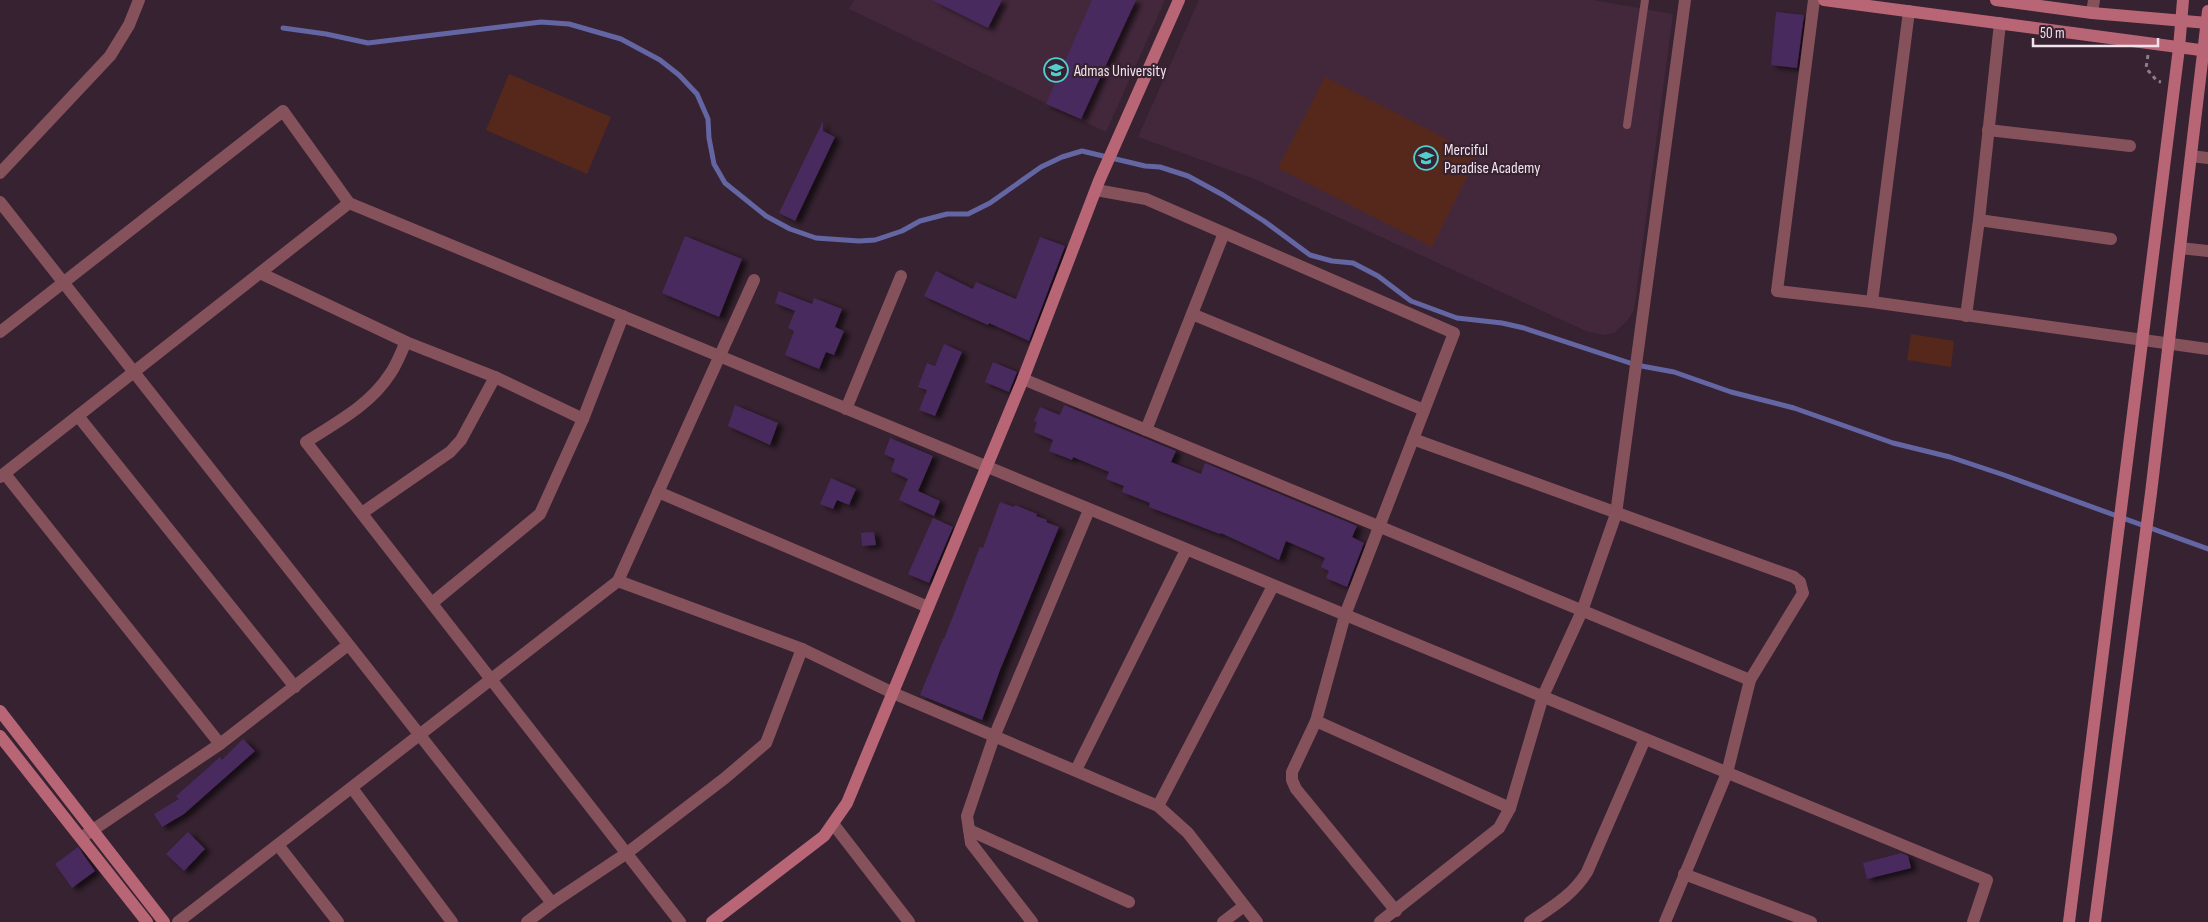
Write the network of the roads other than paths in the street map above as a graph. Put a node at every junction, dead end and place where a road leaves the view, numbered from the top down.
1 (139, 0) edge
2 (1179, 0) edge
3 (1645, 0) edge
4 (1686, 0) edge
5 (1814, 0) edge
6 (1824, 0) edge
7 (1996, 0) edge
8 (2183, 0) edge
9 (2093, 6) edge
10 (1909, 11) junction
11 (2208, 19) edge
12 (2180, 21) junction
13 (2000, 23) junction
14 (2179, 48) junction
15 (2206, 51) edge
16 (1627, 125) dead end
17 (1988, 130) junction
18 (2130, 146) dead end
19 (2191, 156) junction
20 (2208, 158) edge
21 (0, 173) edge
22 (1098, 185) junction
23 (0, 202) edge
24 (349, 203) junction
25 (1979, 220) junction
26 (1224, 233) junction
27 (2111, 239) dead end
28 (2180, 248) junction
29 (2208, 251) edge
30 (260, 273) junction
31 (901, 276) dead end
32 (754, 280) dead end
33 (63, 282) junction
34 (1872, 302) junction
35 (1192, 314) junction
36 (623, 316) junction
37 (1966, 316) junction
38 (0, 332) edge
39 (2142, 340) junction
40 (406, 342) junction
41 (2169, 344) junction
42 (2208, 350) edge
43 (719, 357) junction
44 (134, 372) junction
45 (494, 377) junction
46 (1023, 379) junction
47 (846, 409) junction
48 (1424, 410) junction
49 (78, 416) junction
50 (583, 419) junction
51 (1146, 430) junction
52 (1413, 439) junction
53 (986, 467) junction
54 (2, 476) edge
55 (658, 492) junction
56 (1090, 510) junction
57 (362, 513) junction
58 (1616, 514) junction
59 (1379, 527) junction
60 (1186, 550) junction
61 (618, 581) junction
62 (1273, 586) junction
63 (432, 603) junction
64 (928, 607) junction
65 (1582, 611) junction
66 (1345, 615) junction
67 (348, 645) junction
68 (802, 649) junction
69 (491, 679) junction
70 (1750, 680) junction
71 (295, 687) junction
72 (893, 693) junction
73 (1543, 696) junction
74 (0, 711) edge
75 (1316, 722) junction
76 (419, 734) junction
77 (0, 736) edge
78 (994, 737) junction
79 (1645, 739) junction
80 (220, 744) junction
81 (1076, 770) junction
82 (1727, 773) junction
83 (352, 788) junction
84 (1158, 806) junction
85 (1510, 808) junction
86 (834, 824) junction
87 (94, 830) junction
88 (969, 830) junction
89 (81, 838) junction
90 (278, 845) junction
91 (627, 853) junction
92 (1684, 874) junction
93 (1129, 902) dead end
94 (552, 903) junction
95 (1244, 906) junction
96 (1396, 911) junction
97 (147, 922) edge
98 (164, 922) edge
99 (178, 922) edge
100 (338, 922) edge
101 (452, 922) edge
102 (527, 922) edge
103 (680, 922) edge
104 (712, 922) edge
105 (909, 922) edge
106 (1032, 922) edge
107 (1223, 922) edge
108 (1257, 922) edge
109 (1380, 922) edge
110 (1530, 922) edge
111 (1665, 922) edge
112 (1811, 922) edge
113 (1973, 922) edge
114 (2069, 922) edge
115 (2095, 922) edge

1 - 21 street
2 - 22 street
3 - 16 lane
4 - 58 street
5 - 34 street
6 - 10 street
7 - 9 street
8 - 12 street
9 - 12 street
10 - 13 street
10 - 34 street
11 - 12 street
11 - 15 street
12 - 14 street
13 - 14 street
13 - 17 street
14 - 15 street
14 - 39 street
15 - 19 street
17 - 18 street
17 - 25 street
19 - 20 street
19 - 28 street
22 - 26 street
22 - 46 street
23 - 33 street
24 - 30 street
24 - 33 street
24 - 36 street
25 - 27 street
25 - 37 street
26 - 35 street
26 - 48 street
28 - 29 street
28 - 41 street
30 - 40 street
30 - 44 street
31 - 47 street
32 - 43 street
33 - 38 street
33 - 44 street
34 - 37 street
35 - 48 street
35 - 51 street
36 - 43 street
36 - 50 street
37 - 39 street
39 - 41 street
39 - 114 street
40 - 45 street
40 - 57 street
41 - 42 street
41 - 115 street
43 - 47 street
43 - 55 street
44 - 49 street
44 - 67 street
45 - 50 street
45 - 57 street
46 - 51 street
46 - 53 street
47 - 53 street
48 - 52 street
49 - 54 street
49 - 71 street
50 - 63 street
51 - 59 street
52 - 58 street
52 - 59 street
53 - 56 street
53 - 64 street
54 - 80 street
55 - 61 street
55 - 64 street
56 - 60 street
56 - 78 street
57 - 63 street
58 - 65 street
58 - 70 street
59 - 65 street
59 - 66 street
60 - 62 street
60 - 81 street
61 - 68 street
61 - 69 street
62 - 66 street
62 - 84 street
63 - 69 street
64 - 72 street
65 - 70 street
65 - 73 street
66 - 73 street
66 - 75 street
67 - 71 street
67 - 76 street
68 - 72 street
68 - 91 street
69 - 76 street
69 - 91 street
70 - 82 street
71 - 80 street
72 - 78 street
72 - 86 street
73 - 79 street
73 - 85 street
74 - 87 street
75 - 85 street
75 - 96 street
76 - 83 street
76 - 94 street
77 - 89 street
78 - 81 street
78 - 88 street
79 - 82 street
79 - 110 street
80 - 87 street
81 - 84 street
82 - 92 street
82 - 113 street
83 - 90 street
83 - 101 street
84 - 95 street
85 - 96 street
86 - 104 street
86 - 105 street
87 - 89 street
87 - 98 street
88 - 93 street
88 - 106 street
89 - 97 street
90 - 99 street
90 - 100 street
91 - 94 street
91 - 103 street
92 - 111 street
92 - 112 street
94 - 102 street
95 - 107 street
95 - 108 street
96 - 109 street

